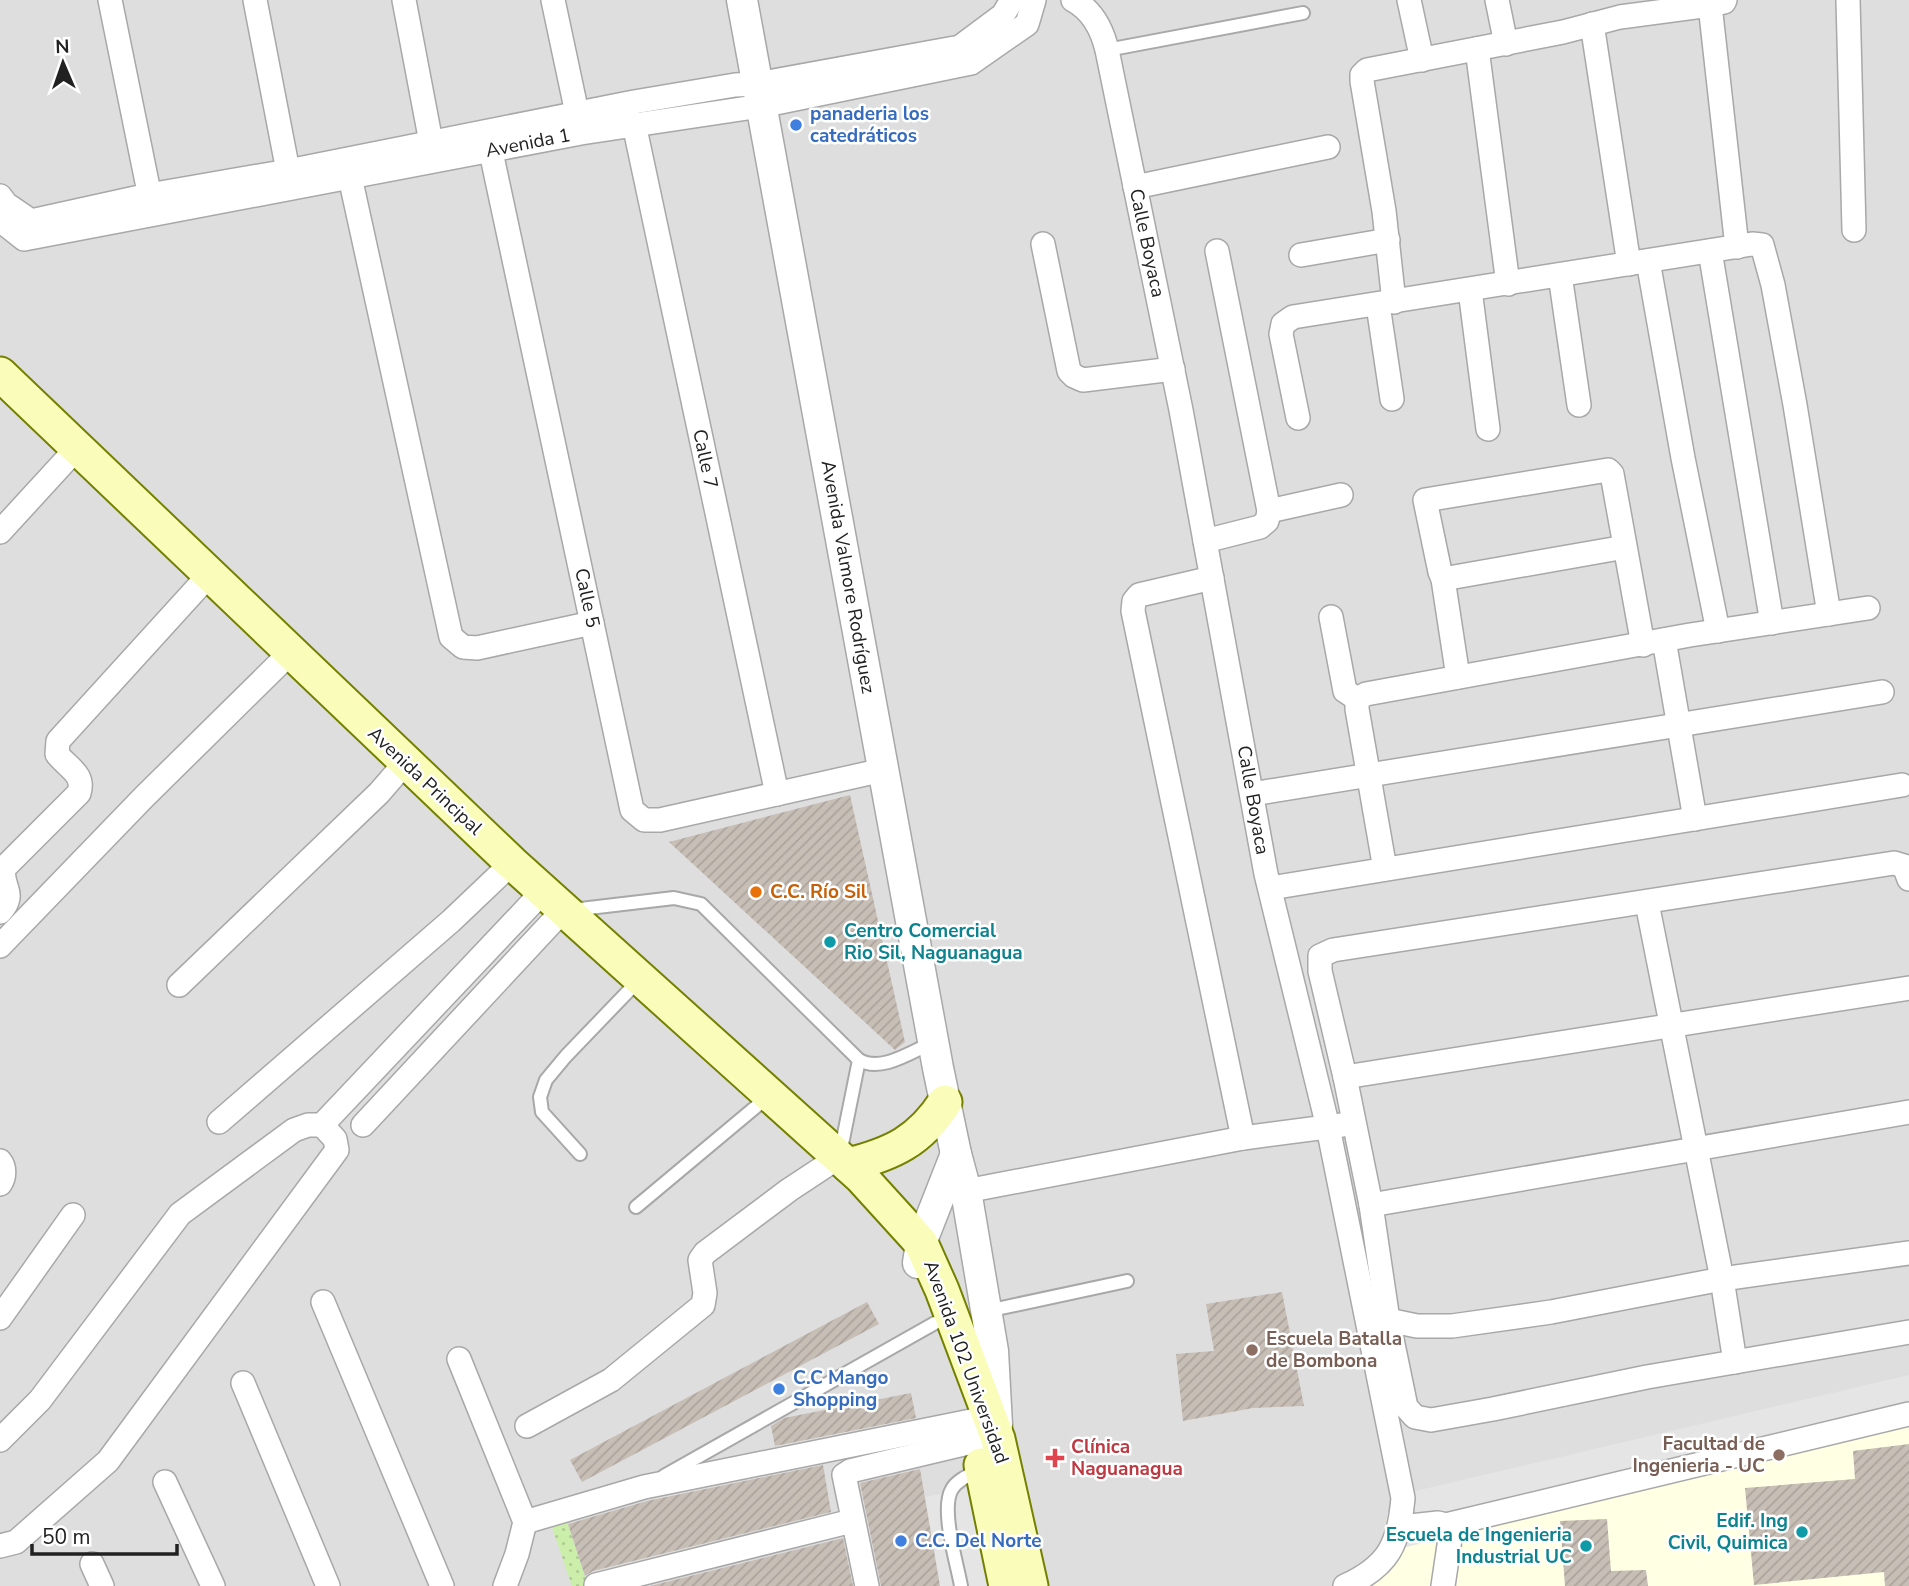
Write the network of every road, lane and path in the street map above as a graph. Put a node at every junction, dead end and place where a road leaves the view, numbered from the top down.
1 (110, 0) edge
2 (255, 0) edge
3 (404, 0) edge
4 (553, 0) edge
5 (742, 0) edge
6 (1012, 0) edge
7 (1034, 0) edge
8 (1073, 0) edge
9 (1409, 0) edge
10 (1497, 0) edge
11 (1848, 0) edge
12 (1718, 3) edge
13 (1619, 8) edge
14 (1303, 13) dead end
15 (1592, 24) junction
16 (1506, 44) junction
17 (1478, 49) junction
18 (1107, 50) junction
19 (1422, 60) junction
20 (759, 95) junction
21 (577, 113) junction
22 (634, 124) junction
23 (489, 141) junction
24 (1328, 147) dead end
25 (433, 152) junction
26 (351, 177) junction
27 (291, 179) junction
28 (1135, 187) junction
29 (0, 196) edge
30 (151, 204) junction
31 (0, 220) edge
32 (1854, 230) dead end
33 (1388, 240) junction
34 (1043, 244) dead end
35 (1737, 247) junction
36 (1217, 251) dead end
37 (1710, 251) junction
38 (1301, 255) dead end
39 (1639, 263) junction
40 (1560, 275) junction
41 (1508, 284) junction
42 (1470, 290) junction
43 (1386, 303) junction
44 (1173, 369) junction
45 (0, 374) edge
46 (1392, 399) dead end
47 (1579, 405) dead end
48 (1298, 418) dead end
49 (1488, 429) dead end
50 (77, 448) junction
51 (1341, 495) dead end
52 (1269, 511) junction
53 (0, 532) edge
54 (1205, 541) junction
55 (1625, 547) junction
56 (209, 575) junction
57 (1212, 578) junction
58 (1443, 579) junction
59 (1868, 608) dead end
60 (1829, 614) junction
61 (1331, 617) dead end
62 (592, 623) junction
63 (1772, 623) junction
64 (1718, 631) junction
65 (1653, 643) junction
66 (290, 653) junction
67 (1458, 677) junction
68 (1882, 692) dead end
69 (1357, 699) junction
70 (1678, 725) junction
71 (405, 763) junction
72 (883, 770) junction
73 (1367, 775) junction
74 (1902, 785) dead end
75 (776, 794) junction
76 (1252, 794) junction
77 (1695, 819) junction
78 (512, 863) junction
79 (1385, 869) junction
80 (1909, 878) edge
81 (539, 888) junction
82 (1271, 888) junction
83 (1647, 903) junction
84 (565, 911) junction
85 (0, 912) edge
86 (0, 946) edge
87 (641, 979) junction
88 (179, 985) dead end
89 (1909, 988) edge
90 (1670, 1024) junction
91 (934, 1042) junction
92 (859, 1060) junction
93 (1345, 1077) junction
94 (769, 1095) junction
95 (945, 1102) junction
96 (1909, 1112) edge
97 (219, 1122) dead end
98 (1353, 1123) junction
99 (322, 1125) junction
100 (363, 1125) dead end
101 (1328, 1127) junction
102 (1243, 1138) junction
103 (1697, 1149) junction
104 (580, 1154) dead end
105 (956, 1154) junction
106 (0, 1161) edge
107 (850, 1167) junction
108 (0, 1184) edge
109 (966, 1191) junction
110 (1371, 1205) junction
111 (636, 1207) dead end
112 (74, 1215) dead end
113 (975, 1244) junction
114 (1909, 1253) edge
115 (1722, 1279) junction
116 (1127, 1281) dead end
117 (928, 1285) junction
118 (323, 1303) dead end
119 (987, 1311) junction
120 (0, 1318) edge
121 (1388, 1320) junction
122 (1909, 1332) edge
123 (459, 1359) dead end
124 (1735, 1362) junction
125 (243, 1383) dead end
126 (1909, 1414) edge
127 (527, 1426) dead end
128 (0, 1440) edge
129 (982, 1442) junction
130 (165, 1482) dead end
131 (644, 1487) junction
132 (852, 1521) junction
133 (525, 1522) junction
134 (1446, 1525) junction
135 (1401, 1527) junction
136 (0, 1546) edge
137 (92, 1564) dead end
138 (596, 1585) edge
139 (102, 1586) edge
140 (213, 1586) edge
141 (328, 1586) edge
142 (442, 1586) edge
143 (505, 1586) edge
144 (867, 1586) edge
145 (961, 1586) edge
146 (1006, 1586) edge
147 (1031, 1586) edge
148 (1345, 1586) edge
149 (1443, 1586) edge

1 - 30 street
2 - 27 street
3 - 25 street
4 - 21 street
5 - 20 street, Avenida Valmore Rodríguez
6 - 20 street, Avenida 1
7 - 20 street, Avenida 1
8 - 18 street, Calle Boyaca
9 - 19 street
10 - 16 street
11 - 32 street
12 - 13 street
12 - 35 street
13 - 15 street
14 - 18 lane
15 - 16 street
15 - 39 street
16 - 17 street
17 - 19 street
17 - 41 street
18 - 28 street, Calle Boyaca
19 - 33 street
20 - 21 street, Avenida 1
20 - 22 street, Avenida 1
20 - 72 street, Avenida Valmore Rodríguez
21 - 23 street, Avenida 1
22 - 23 street, Avenida 1
22 - 75 street, Calle 7
23 - 25 street, Avenida 1
23 - 62 street, Calle 5
24 - 28 street
25 - 26 street, Avenida 1
25 - 27 street, Avenida 1
26 - 27 street, Avenida 1
26 - 62 street
27 - 30 street, Avenida 1
28 - 44 street, Calle Boyaca
29 - 30 street, Avenida 1
30 - 31 street, Avenida 1
33 - 38 street
33 - 43 street
34 - 44 street
35 - 37 street
35 - 60 street
36 - 52 street
37 - 39 street
37 - 63 street
39 - 40 street
39 - 64 street
40 - 41 street
40 - 47 street
41 - 42 street
42 - 43 street
42 - 49 street
43 - 46 street
43 - 48 street
44 - 54 street, Calle Boyaca
45 - 50 main road, Avenida Principal
50 - 53 street
50 - 56 main road, Avenida Principal
51 - 52 street
52 - 54 street
54 - 57 street, Calle Boyaca
55 - 58 street
55 - 58 street
55 - 65 street
56 - 66 main road, Avenida Principal
56 - 85 street
57 - 76 street, Calle Boyaca
57 - 102 street
58 - 67 street
59 - 60 street
60 - 63 street
61 - 69 street
62 - 75 street, Calle 5
63 - 64 street
64 - 65 street
65 - 67 street
65 - 70 street
66 - 71 main road, Avenida Principal
66 - 86 street
67 - 69 street
68 - 70 street
69 - 73 street
70 - 73 street
70 - 77 street
71 - 78 main road, Avenida Principal
71 - 88 street
72 - 75 street, Calle 5
72 - 91 street, Avenida Valmore Rodríguez
73 - 76 street
73 - 79 street
74 - 77 street
76 - 82 street, Calle Boyaca
77 - 79 street
78 - 81 main road, Avenida Principal
78 - 97 street
79 - 82 street
80 - 83 street
81 - 84 main road, Avenida Principal
81 - 99 street
82 - 101 street, Calle Boyaca
83 - 90 street
83 - 93 street
84 - 87 main road, Avenida Principal
84 - 92 lane
84 - 100 street
87 - 94 main road, Avenida Principal
87 - 104 lane
89 - 90 street
90 - 93 street
90 - 103 street
91 - 92 lane
91 - 95 street, Avenida Valmore Rodríguez
92 - 107 lane
93 - 98 street
94 - 107 main road, Avenida Principal
94 - 111 lane
95 - 105 street, Avenida Valmore Rodríguez
95 - 107 main road
96 - 103 street
98 - 101 street
98 - 110 street
99 - 128 street
99 - 136 street
101 - 102 street
101 - 135 street, Calle Boyaca
102 - 109 street
103 - 110 street
103 - 115 street
105 - 109 street, Avenida Valmore Rodríguez
105 - 117 street
106 - 108 street
107 - 117 main road, Avenida 102 Universidad
107 - 127 street
109 - 113 street, Avenida Valmore Rodríguez
110 - 121 street
112 - 120 street
113 - 117 street
113 - 119 street, Avenida Valmore Rodríguez
114 - 115 street
115 - 121 street
115 - 124 street
116 - 119 lane
117 - 129 main road, Avenida 102 Universidad
117 - 131 lane
118 - 142 street
119 - 129 street, Avenida Valmore Rodríguez
121 - 124 street
122 - 124 street
123 - 133 street
125 - 141 street
126 - 134 street
129 - 131 street
129 - 132 street
129 - 145 lane
129 - 146 main road, Avenida 102 Universidad
129 - 147 main road, Avenida 102 Universidad
130 - 140 street
131 - 133 street
132 - 138 street
132 - 144 street
133 - 143 street
134 - 135 street
134 - 149 street
135 - 148 street, Calle Boyaca
137 - 139 street

